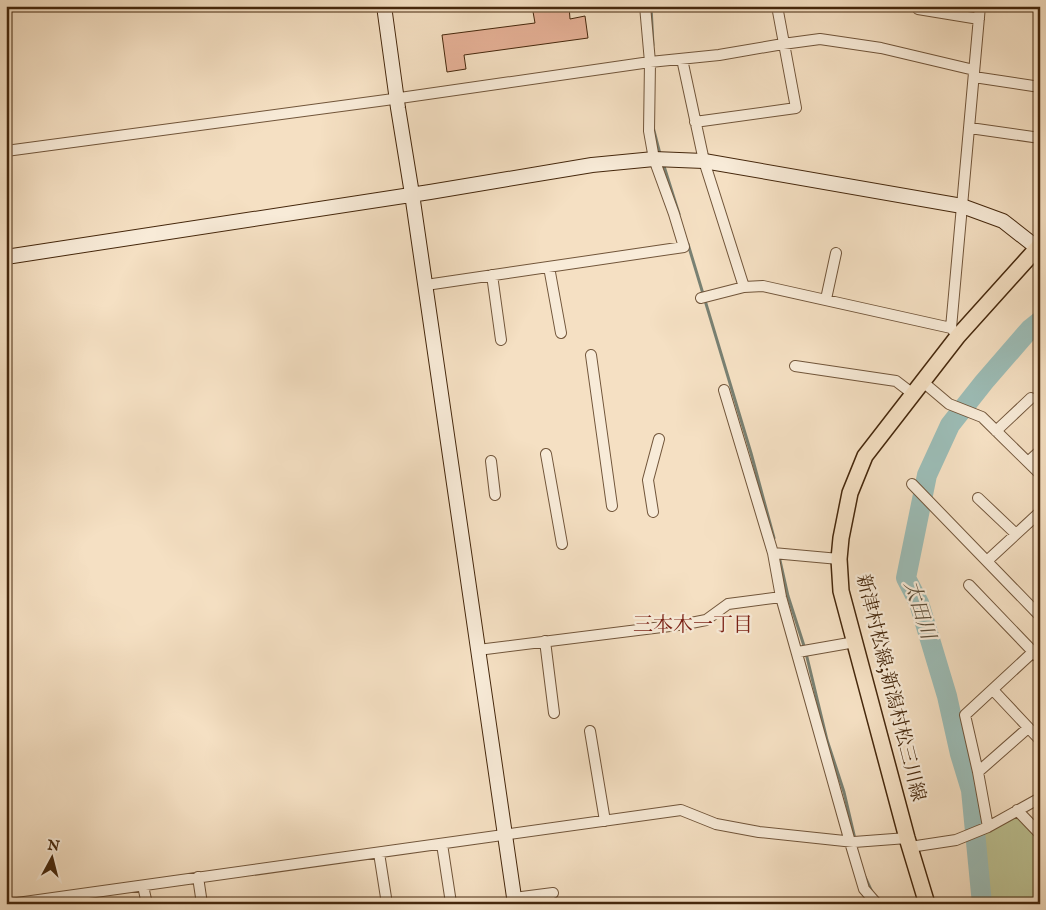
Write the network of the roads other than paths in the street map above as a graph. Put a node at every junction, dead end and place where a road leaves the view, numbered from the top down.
1 (384, 6) edge
2 (645, 6) edge
3 (777, 6) edge
4 (980, 6) edge
5 (918, 9) dead end
6 (979, 19) junction
7 (783, 44) junction
8 (682, 59) junction
9 (650, 62) junction
10 (974, 73) junction
11 (1040, 87) edge
12 (397, 98) junction
13 (695, 122) junction
14 (970, 128) junction
15 (1040, 138) edge
16 (6, 151) edge
17 (654, 158) junction
18 (704, 161) junction
19 (412, 194) junction
20 (962, 206) junction
21 (1039, 248) edge
22 (836, 253) dead end
23 (6, 257) edge
24 (549, 267) junction
25 (492, 275) junction
26 (426, 285) junction
27 (744, 287) junction
28 (701, 298) dead end
29 (826, 300) junction
30 (955, 332) junction
31 (561, 333) dead end
32 (501, 340) dead end
33 (591, 355) dead end
34 (796, 366) dead end
35 (923, 382) junction
36 (724, 390) dead end
37 (913, 394) junction
38 (1031, 398) dead end
39 (996, 431) junction
40 (659, 439) dead end
41 (1040, 451) edge
42 (546, 454) dead end
43 (491, 461) dead end
44 (1028, 462) junction
45 (1040, 474) edge
46 (912, 484) dead end
47 (495, 494) dead end
48 (978, 498) dead end
49 (612, 506) dead end
50 (653, 512) dead end
51 (1038, 518) edge
52 (1016, 534) junction
53 (562, 544) dead end
54 (773, 553) junction
55 (839, 559) junction
56 (987, 561) junction
57 (969, 585) dead end
58 (781, 597) junction
59 (1040, 616) edge
60 (545, 641) junction
61 (855, 642) junction
62 (478, 650) junction
63 (798, 652) junction
64 (1036, 655) edge
65 (993, 690) junction
66 (554, 713) dead end
67 (1028, 728) junction
68 (590, 731) dead end
69 (1040, 740) edge
70 (978, 772) junction
71 (1040, 798) edge
72 (1017, 810) junction
73 (605, 820) junction
74 (988, 827) junction
75 (1040, 834) edge
76 (505, 835) junction
77 (850, 842) junction
78 (909, 843) junction
79 (442, 844) junction
80 (379, 853) junction
81 (198, 877) junction
82 (143, 886) junction
83 (553, 893) dead end
84 (515, 901) edge
85 (10, 904) edge
86 (147, 904) edge
87 (202, 904) edge
88 (387, 904) edge
89 (446, 904) edge
90 (877, 904) edge
91 (927, 904) edge

1 - 12 street
2 - 9 street
3 - 7 street
4 - 6 street
5 - 6 street
6 - 10 street
7 - 8 street
7 - 10 street
7 - 13 street
8 - 9 street
8 - 13 street
9 - 12 street
9 - 17 street
10 - 11 street
10 - 14 street
12 - 16 street
12 - 19 street
13 - 18 street
14 - 15 street
14 - 20 street
17 - 18 street
17 - 19 street
17 - 24 street
18 - 20 street
18 - 27 street
19 - 23 street
19 - 26 street
20 - 21 street
20 - 30 street
21 - 30 main road, 新津村松線;新潟村松三川線
22 - 29 street
24 - 25 street
24 - 31 street
25 - 26 street
25 - 32 street
26 - 62 street
27 - 28 street
27 - 29 street
29 - 30 street
30 - 35 main road, 新津村松線;新潟村松三川線
33 - 49 street
34 - 37 street
35 - 37 main road, 新津村松線;新潟村松三川線
35 - 39 street
36 - 54 street
37 - 55 main road, 新津村松線;新潟村松三川線
38 - 39 street
39 - 44 street
40 - 50 street
41 - 44 street
42 - 53 street
43 - 47 street
44 - 45 street
46 - 56 street
48 - 52 street
51 - 52 street
52 - 56 street
54 - 55 street
54 - 58 street
55 - 61 main road, 新津村松線;新潟村松三川線
56 - 59 street
57 - 64 street
58 - 60 street
58 - 63 street
60 - 62 street
60 - 66 street
61 - 63 street
61 - 78 main road, 新津村松線;新潟村松三川線
62 - 76 street
63 - 77 street
64 - 65 street
65 - 67 street
65 - 70 street
67 - 69 street
67 - 70 street
68 - 73 street
70 - 74 street
71 - 72 street
72 - 74 street
72 - 75 street
73 - 76 street
73 - 77 street
74 - 78 street
76 - 79 street
76 - 84 street
77 - 78 street
77 - 90 street
78 - 91 main road, 新津村松線;新潟村松三川線
79 - 80 street
79 - 89 street
80 - 81 street
80 - 88 street
81 - 82 street
81 - 87 street
82 - 85 street
82 - 86 street
83 - 84 street

